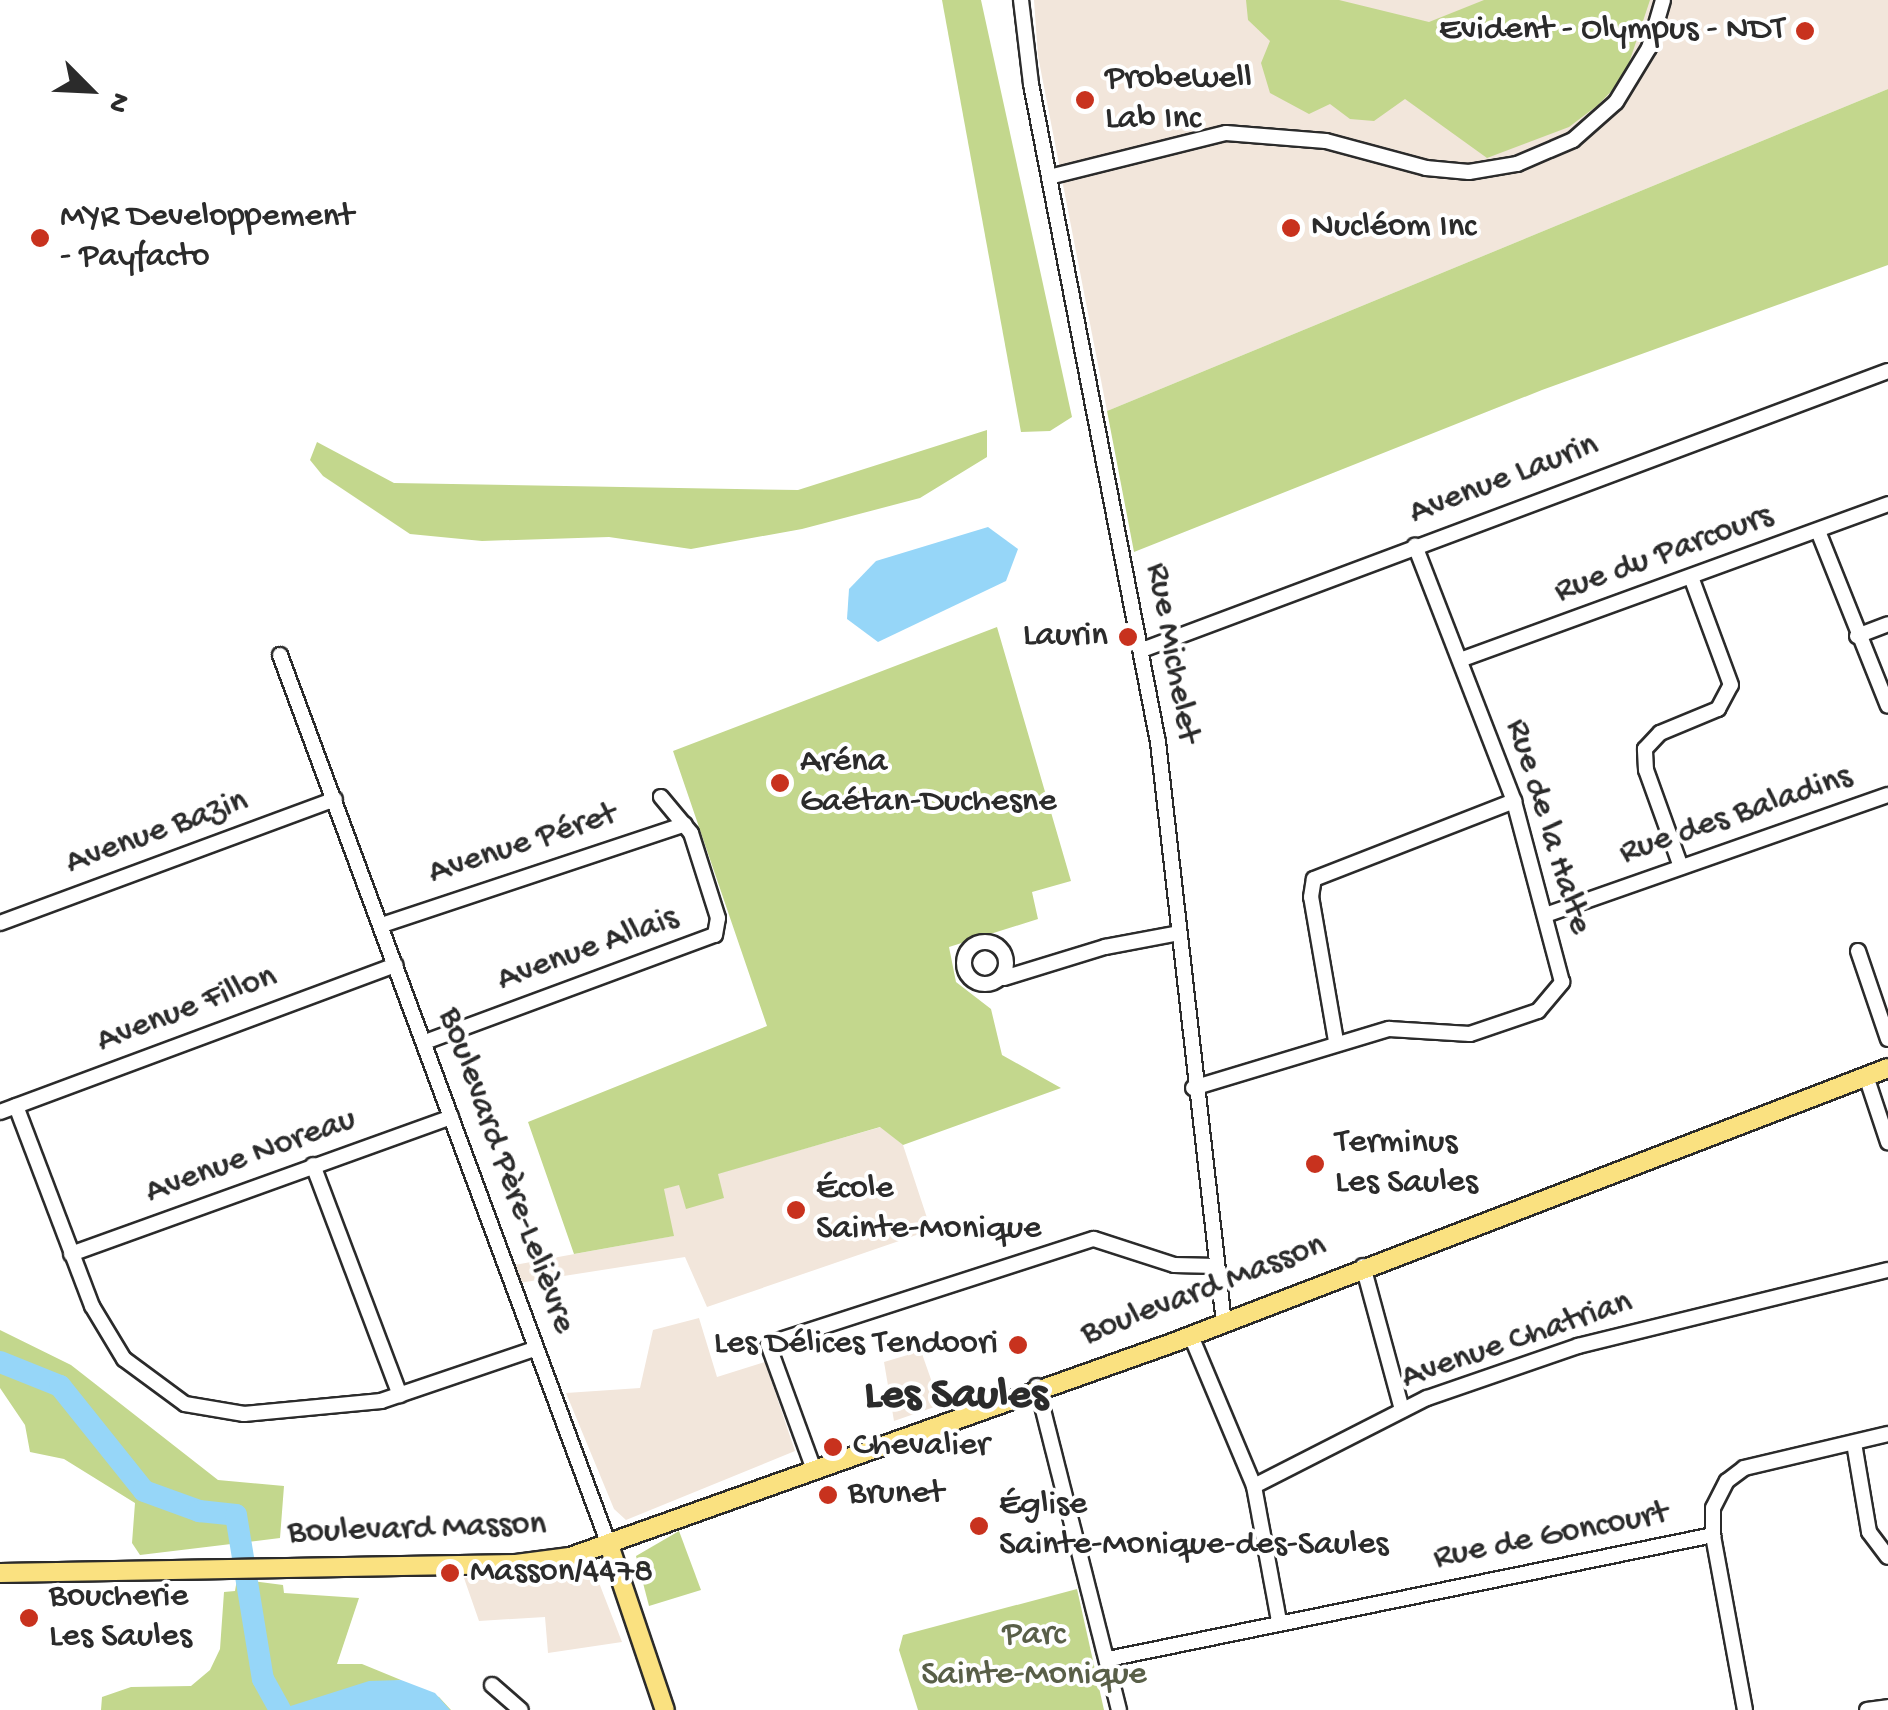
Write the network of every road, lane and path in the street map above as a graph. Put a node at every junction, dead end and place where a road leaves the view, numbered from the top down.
1 (1021, 0) edge
2 (1663, 0) edge
3 (1049, 177) junction
4 (1888, 371) edge
5 (1888, 504) edge
6 (1818, 531) junction
7 (1416, 546) junction
8 (1691, 578) junction
9 (1888, 624) edge
10 (1858, 636) junction
11 (1142, 650) junction
12 (280, 655) dead end
13 (1460, 660) junction
14 (1888, 706) edge
15 (1888, 795) edge
16 (661, 797) dead end
17 (335, 799) junction
18 (1514, 800) junction
19 (685, 824) junction
20 (1681, 868) junction
21 (1548, 914) junction
22 (0, 922) edge
23 (382, 925) junction
24 (1179, 933) junction
25 (1858, 951) dead end
26 (396, 964) junction
27 (1004, 978) dead end
28 (1888, 1039) edge
29 (1336, 1041) junction
30 (425, 1042) junction
31 (1888, 1068) edge
32 (1866, 1076) junction
33 (1193, 1088) junction
34 (16, 1106) junction
35 (0, 1112) edge
36 (451, 1116) junction
37 (1888, 1142) edge
38 (313, 1165) junction
39 (71, 1254) junction
40 (1218, 1266) junction
41 (1362, 1266) junction
42 (1888, 1270) edge
43 (1224, 1323) junction
44 (1191, 1336) junction
45 (535, 1350) junction
46 (1037, 1386) junction
47 (400, 1395) junction
48 (1402, 1410) junction
49 (1888, 1434) edge
50 (1854, 1442) junction
51 (813, 1467) junction
52 (1254, 1486) junction
53 (1713, 1536) junction
54 (609, 1545) junction
55 (1888, 1557) edge
56 (0, 1573) edge
57 (1279, 1621) junction
58 (1108, 1659) junction
59 (492, 1685) dead end
60 (1888, 1706) edge
61 (521, 1710) edge
62 (665, 1710) edge
63 (1119, 1710) edge
64 (1745, 1710) edge
65 (1867, 1710) edge

1 - 3 street, Rue Michelet
2 - 3 street
3 - 11 street, Rue Michelet
4 - 7 street, Avenue Laurin
5 - 6 street, Rue du Parcours
6 - 8 street, Rue du Parcours
6 - 10 street
7 - 11 street, Avenue Laurin
7 - 13 street, Rue de la Halte
8 - 13 street, Rue du Parcours
8 - 20 street
9 - 10 street
10 - 14 street
11 - 24 street, Rue Michelet
12 - 17 street, Boulevard Père-Lelièvre
13 - 18 street, Rue de la Halte
15 - 20 street, Rue des Baladins
16 - 19 street
17 - 22 street, Avenue Bazin
17 - 23 street, Boulevard Père-Lelièvre
18 - 21 street, Rue de la Halte
18 - 29 street
19 - 23 street, Avenue Péret
19 - 30 street, Avenue Allais
20 - 21 street, Rue des Baladins
21 - 29 street, Rue de la Halte
23 - 26 street, Boulevard Père-Lelièvre
24 - 27 street
24 - 33 street, Rue Michelet
25 - 28 street
26 - 30 street, Boulevard Père-Lelièvre
26 - 34 street, Avenue Fillon
29 - 33 street, Rue de la Halte
30 - 36 street, Boulevard Père-Lelièvre
31 - 32 main road, Boulevard Masson
32 - 37 street
32 - 41 main road, Boulevard Masson
33 - 40 street, Rue Michelet
34 - 35 street, Avenue Fillon
34 - 39 street
36 - 38 street, Avenue Noreau
36 - 45 street, Boulevard Père-Lelièvre
38 - 39 street, Avenue Noreau
38 - 47 street
39 - 47 street
40 - 43 street, Rue Michelet
40 - 51 street
41 - 43 main road, Boulevard Masson
41 - 48 street
42 - 48 street, Avenue Chatrian
43 - 44 main road, Boulevard Masson
44 - 46 main road, Boulevard Masson
44 - 52 street
45 - 47 street
45 - 54 street, Boulevard Père-Lelièvre
46 - 51 main road, Boulevard Masson
46 - 58 street
48 - 52 street, Avenue Chatrian
49 - 50 street
50 - 53 street
50 - 55 street
51 - 54 main road, Boulevard Masson
52 - 57 street
53 - 57 street, Rue de Goncourt
53 - 64 street
54 - 56 main road, Boulevard Masson
54 - 62 main road, Boulevard Père-Lelièvre
57 - 58 street, Rue de Goncourt
58 - 63 street
59 - 61 street
60 - 65 street

